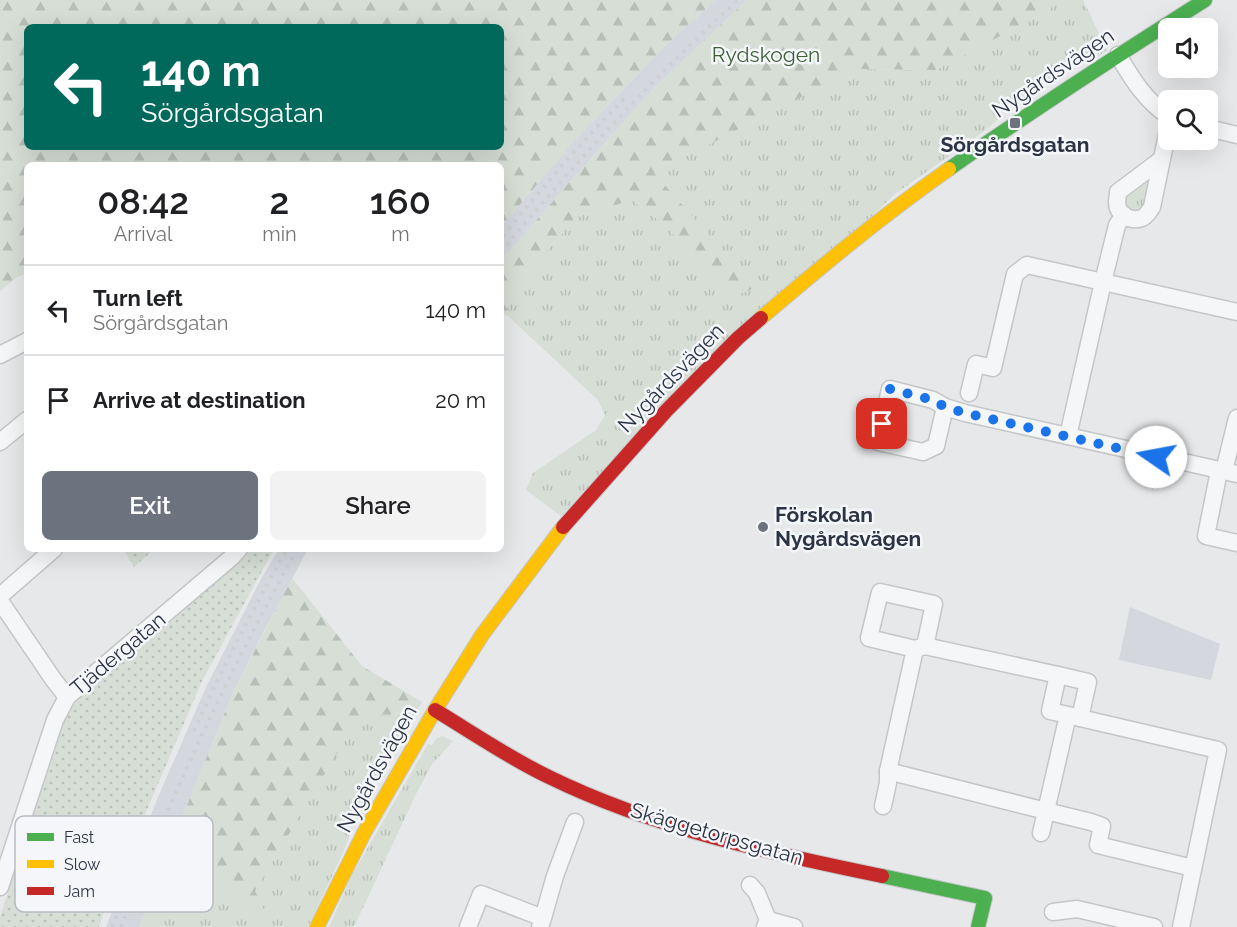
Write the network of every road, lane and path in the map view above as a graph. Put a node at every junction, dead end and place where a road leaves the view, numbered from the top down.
1 (1205, 0) edge
2 (1118, 55) junction
3 (1158, 108) edge
4 (1218, 130) edge
5 (1234, 132) edge
6 (1164, 150) edge
7 (1162, 159) junction
8 (1124, 215) junction
9 (1103, 282) junction
10 (1237, 312) edge
11 (24, 343) edge
12 (0, 355) edge
13 (969, 393) dead end
14 (945, 407) junction
15 (1237, 418) edge
16 (24, 422) edge
17 (1068, 436) junction
18 (0, 442) edge
19 (1227, 472) edge
20 (1237, 543) edge
21 (51, 552) edge
22 (236, 552) edge
23 (0, 596) edge
24 (0, 601) edge
25 (1058, 675) junction
26 (67, 697) junction
27 (435, 710) junction
28 (1074, 716) junction
29 (888, 771) junction
30 (883, 806) dead end
31 (1046, 811) junction
32 (21, 816) edge
33 (575, 822) dead end
34 (1041, 833) dead end
35 (15, 834) edge
36 (4, 865) edge
37 (1193, 868) junction
38 (750, 885) dead end
39 (0, 887) edge
40 (1053, 912) dead end
41 (541, 923) edge
42 (767, 923) edge
43 (317, 927) edge
44 (468, 927) edge
45 (794, 927) edge
46 (978, 927) edge
47 (1154, 927) edge
48 (1181, 927) edge

1 - 2 street, Nygårdsvägen
2 - 3 street
2 - 27 street, Nygårdsvägen
4 - 5 street
6 - 7 street
7 - 8 street
7 - 8 street
8 - 9 street
9 - 10 street
9 - 13 street
9 - 17 street
11 - 12 street
14 - 14 street
14 - 17 street
15 - 19 street
16 - 18 street
17 - 19 street
19 - 20 street
21 - 23 street
22 - 26 street, Tjädergatan
24 - 26 street
25 - 28 street
25 - 28 street
25 - 29 street
26 - 32 street, Tjädergatan
27 - 43 street, Nygårdsvägen
27 - 46 street, Skäggetorpsgatan
28 - 31 street
28 - 37 street
29 - 30 street
29 - 31 street
31 - 34 street
31 - 37 street
33 - 41 street
35 - 36 street, Tjädergatan
36 - 39 street, Tjädergatan
37 - 48 street
38 - 42 street
40 - 47 street
41 - 44 street
42 - 45 street

